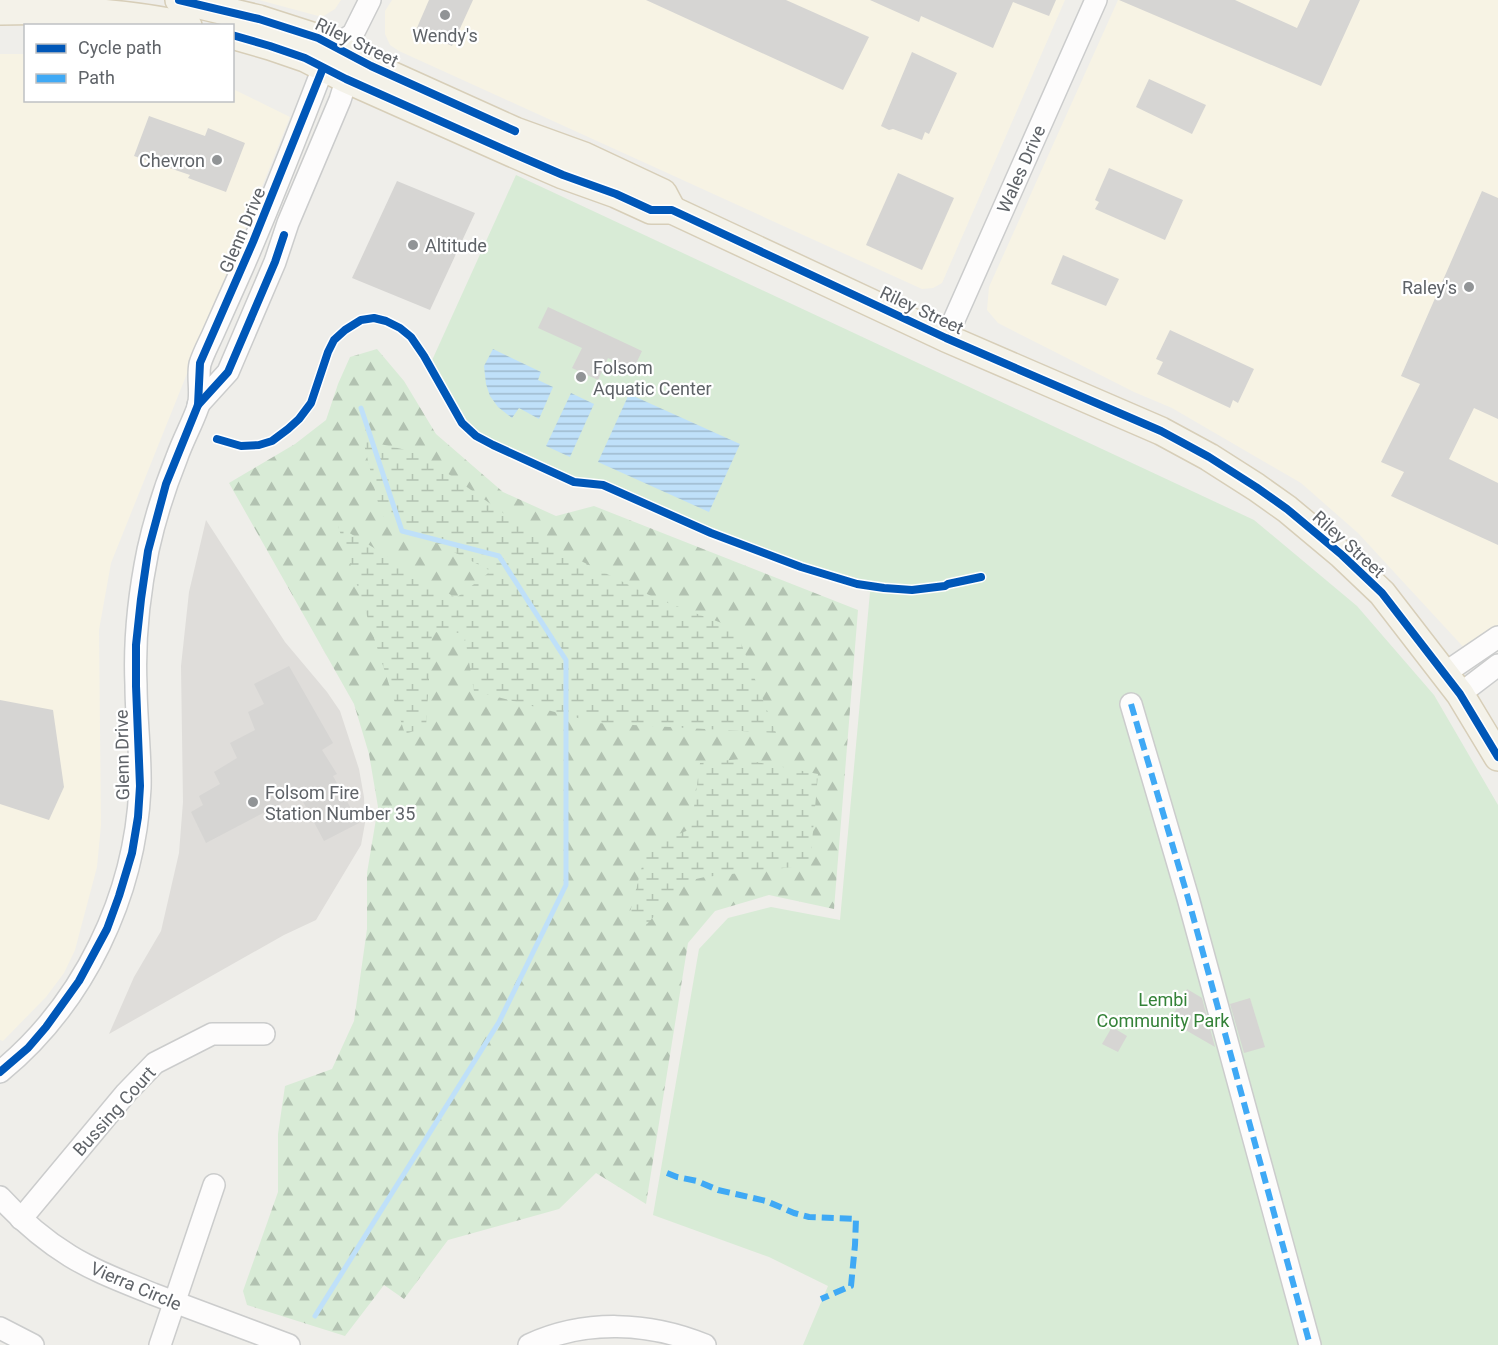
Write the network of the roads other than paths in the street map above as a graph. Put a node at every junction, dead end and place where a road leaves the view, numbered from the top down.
1 (179, 0) edge
2 (370, 0) edge
3 (1096, 0) edge
4 (0, 11) edge
5 (179, 24) edge
6 (234, 36) edge
7 (342, 57) junction
8 (238, 277) junction
9 (946, 338) junction
10 (228, 372) junction
11 (198, 405) junction
12 (1498, 637) edge
13 (1498, 665) edge
14 (1453, 683) junction
15 (1131, 704) dead end
16 (1498, 757) edge
17 (264, 1034) dead end
18 (0, 1072) edge
19 (214, 1185) dead end
20 (0, 1197) edge
21 (21, 1219) junction
22 (175, 1302) junction
23 (160, 1345) edge
24 (290, 1345) edge
25 (529, 1345) edge
26 (705, 1345) edge
27 (1310, 1345) edge

1 - 7 main road, Riley Street
2 - 7 street, Glenn Drive
3 - 9 street, Wales Drive
4 - 5 main road
6 - 7 main road, Riley Street
7 - 8 street, Glenn Drive
7 - 9 main road, Riley Street
7 - 10 street, Glenn Drive
8 - 10 street
8 - 11 street, Glenn Drive
9 - 14 main road, Riley Street
10 - 11 street, Glenn Drive
11 - 18 street, Glenn Drive
12 - 14 street
13 - 14 street
14 - 16 main road, Riley Street
15 - 27 street
17 - 21 street, Bussing Court
19 - 22 street
20 - 21 street, Vierra Circle
21 - 22 street, Vierra Circle
22 - 23 street
22 - 24 street, Vierra Circle
25 - 26 street

